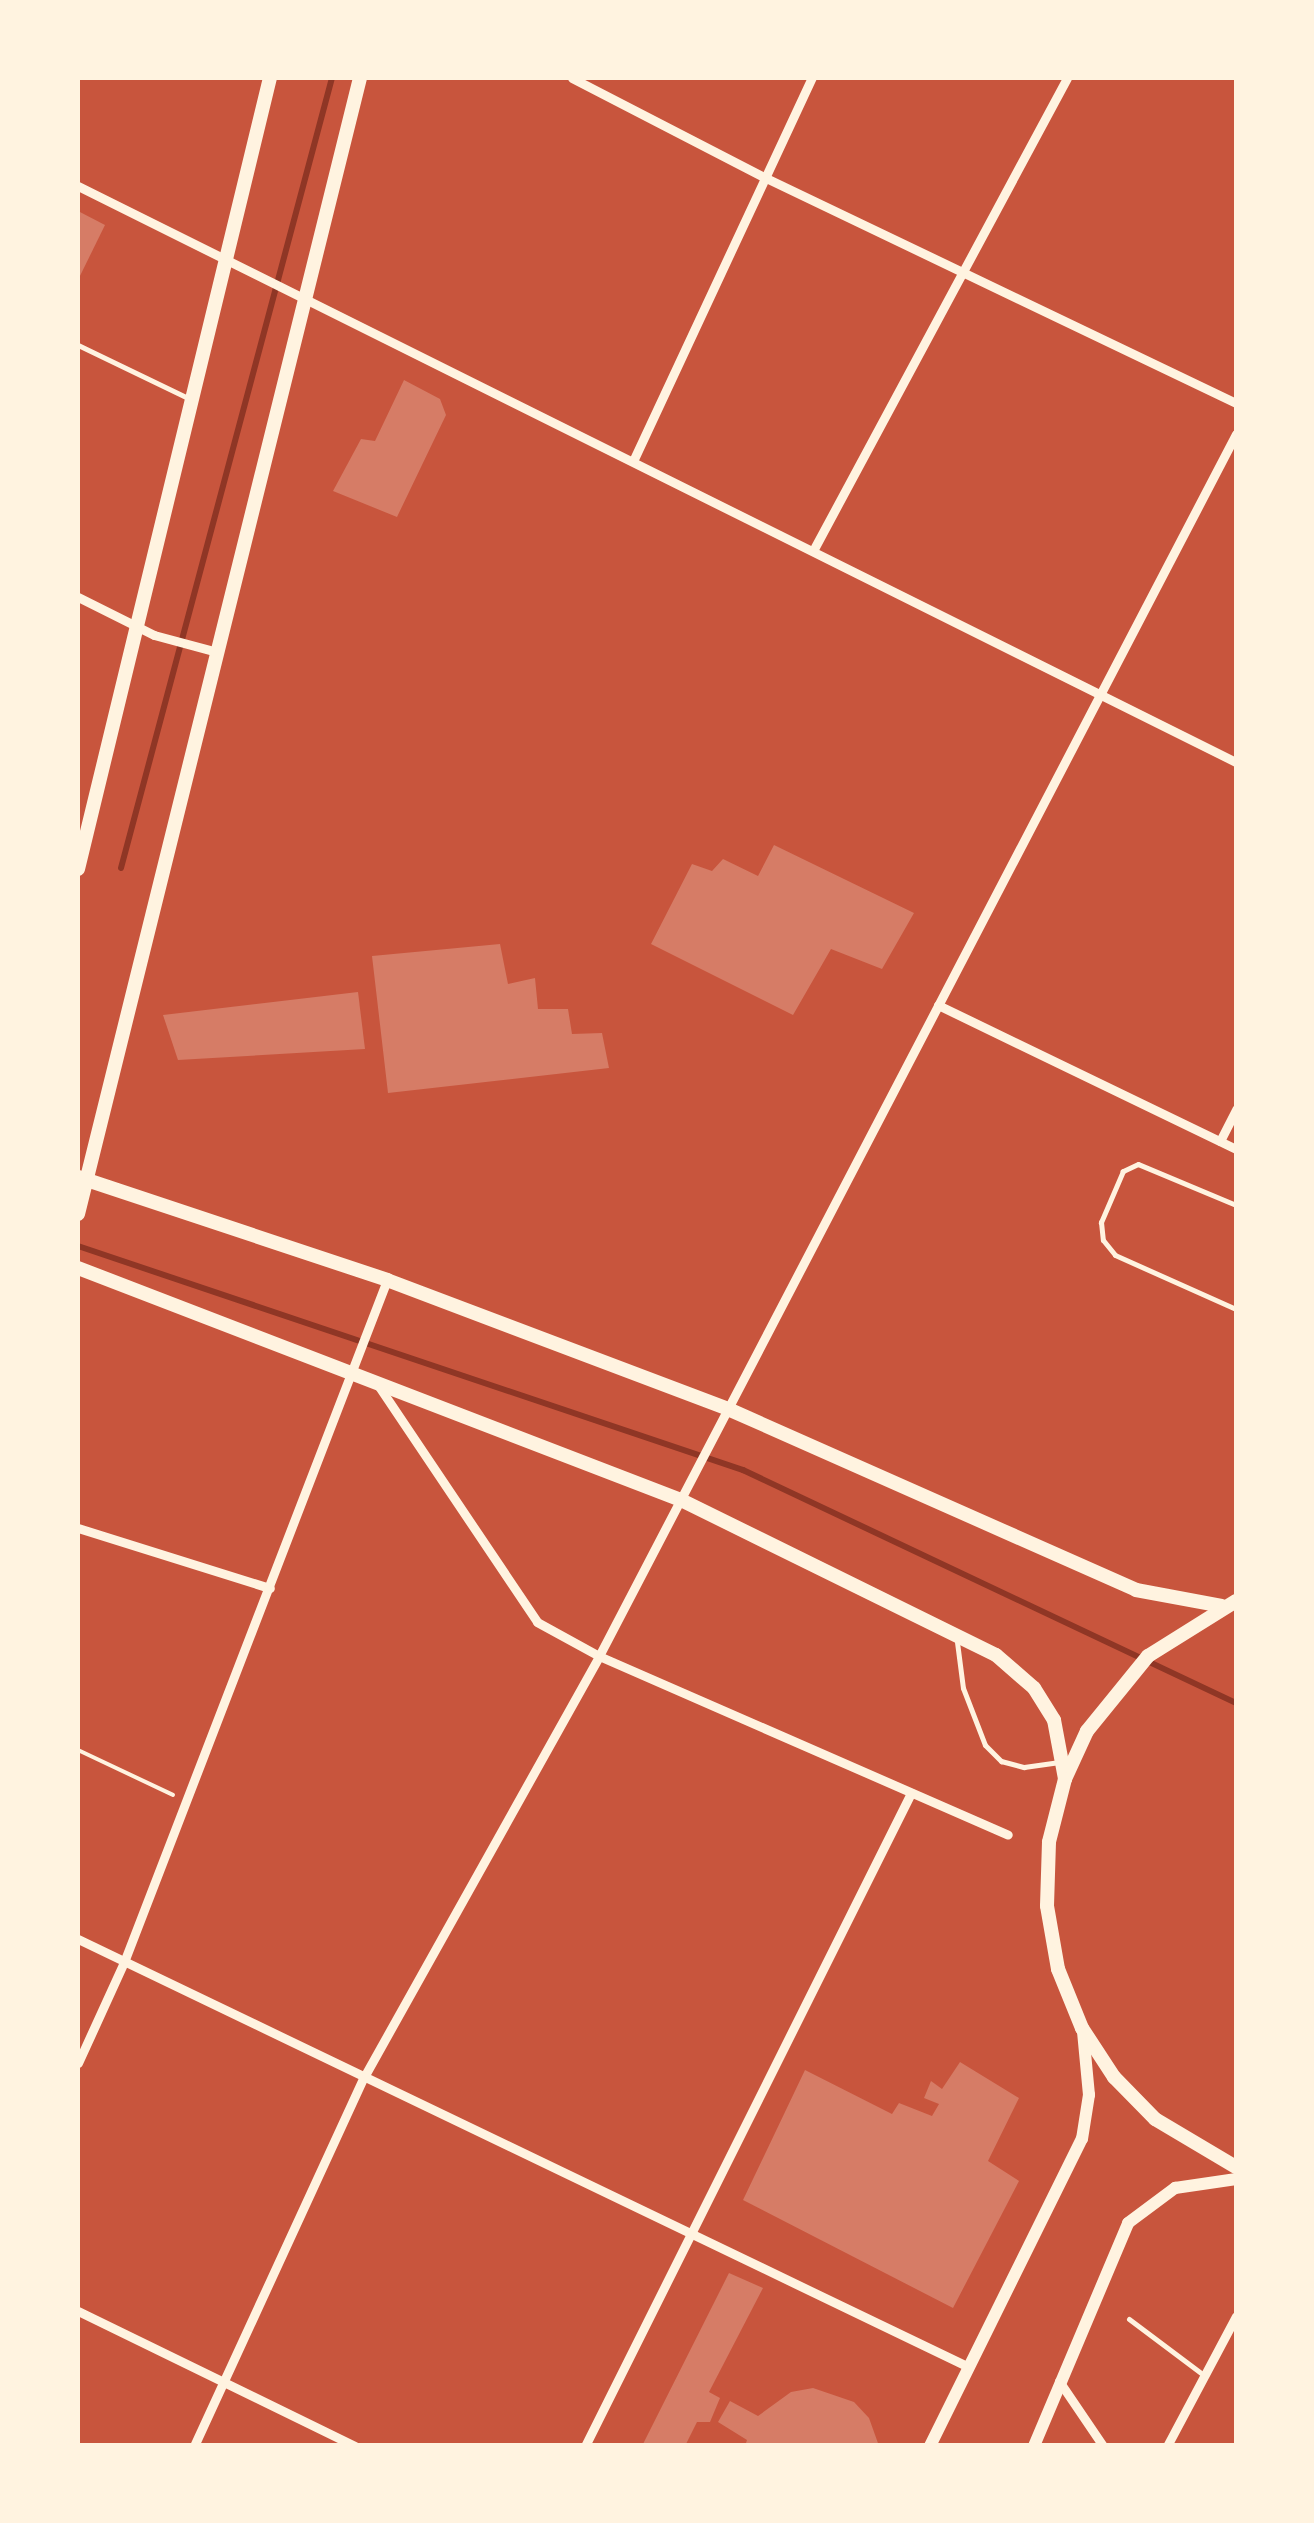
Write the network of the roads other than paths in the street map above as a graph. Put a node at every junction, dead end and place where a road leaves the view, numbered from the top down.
1 (270, 78) edge
2 (360, 78) edge
3 (572, 78) edge
4 (812, 78) edge
5 (1068, 78) edge
6 (766, 178) junction
7 (78, 186) edge
8 (223, 257) junction
9 (965, 272) junction
10 (303, 294) junction
11 (78, 345) edge
12 (191, 399) junction
13 (1236, 403) edge
14 (1236, 434) edge
15 (634, 459) junction
16 (816, 547) junction
17 (78, 596) edge
18 (136, 627) junction
19 (217, 652) junction
20 (1100, 696) junction
21 (1236, 762) edge
22 (78, 869) edge
23 (938, 1005) junction
24 (1236, 1109) edge
25 (1220, 1140) junction
26 (1236, 1149) edge
27 (82, 1179) edge
28 (1236, 1205) edge
29 (78, 1214) edge
30 (78, 1268) edge
31 (385, 1285) junction
32 (1236, 1309) edge
33 (352, 1373) junction
34 (377, 1383) junction
35 (728, 1409) junction
36 (683, 1496) junction
37 (78, 1528) edge
38 (270, 1588) junction
39 (1229, 1604) edge
40 (956, 1636) junction
41 (600, 1656) junction
42 (1062, 1762) junction
43 (1065, 1779) junction
44 (911, 1793) junction
45 (1008, 1835) dead end
46 (78, 1939) edge
47 (124, 1962) junction
48 (1082, 2028) junction
49 (78, 2063) edge
50 (364, 2076) junction
51 (1236, 2167) edge
52 (1236, 2179) edge
53 (696, 2232) junction
54 (78, 2311) edge
55 (1236, 2316) edge
56 (1129, 2319) dead end
57 (969, 2366) junction
58 (1204, 2376) junction
59 (1057, 2378) junction
60 (222, 2381) junction
61 (194, 2446) edge
62 (355, 2446) edge
63 (585, 2446) edge
64 (930, 2446) edge
65 (1034, 2446) edge
66 (1102, 2446) edge
67 (1168, 2446) edge

1 - 8 main road
2 - 10 main road
3 - 6 street
4 - 6 street
5 - 9 street
6 - 9 street
6 - 15 street
7 - 8 street
8 - 10 street
8 - 12 main road
9 - 13 street
9 - 16 street
10 - 15 street
10 - 19 main road
11 - 12 lane
12 - 18 main road
14 - 20 street
15 - 16 street
16 - 20 street
17 - 18 street
18 - 19 street
18 - 22 main road
19 - 27 main road
20 - 21 street
20 - 23 street
23 - 25 street
23 - 35 street
24 - 25 street
25 - 26 street
27 - 29 main road
27 - 31 main road
28 - 32 lane
30 - 33 main road
31 - 33 street
31 - 35 main road
33 - 34 main road
33 - 38 street
34 - 36 main road
34 - 41 street
35 - 36 street
35 - 39 main road
36 - 40 main road
36 - 41 street
37 - 38 street
38 - 47 street
39 - 43 main road
40 - 42 main road
40 - 42 lane
41 - 44 street
41 - 50 street
42 - 43 main road
43 - 48 main road
44 - 45 street
44 - 53 street
46 - 47 street
47 - 49 street
47 - 50 street
48 - 51 main road
48 - 57 main road
50 - 53 street
50 - 60 street
52 - 59 main road
53 - 57 street
53 - 63 street
54 - 60 street
55 - 58 street
56 - 58 lane
57 - 64 main road
58 - 67 street
59 - 65 main road
59 - 66 street
60 - 61 street
60 - 62 street

